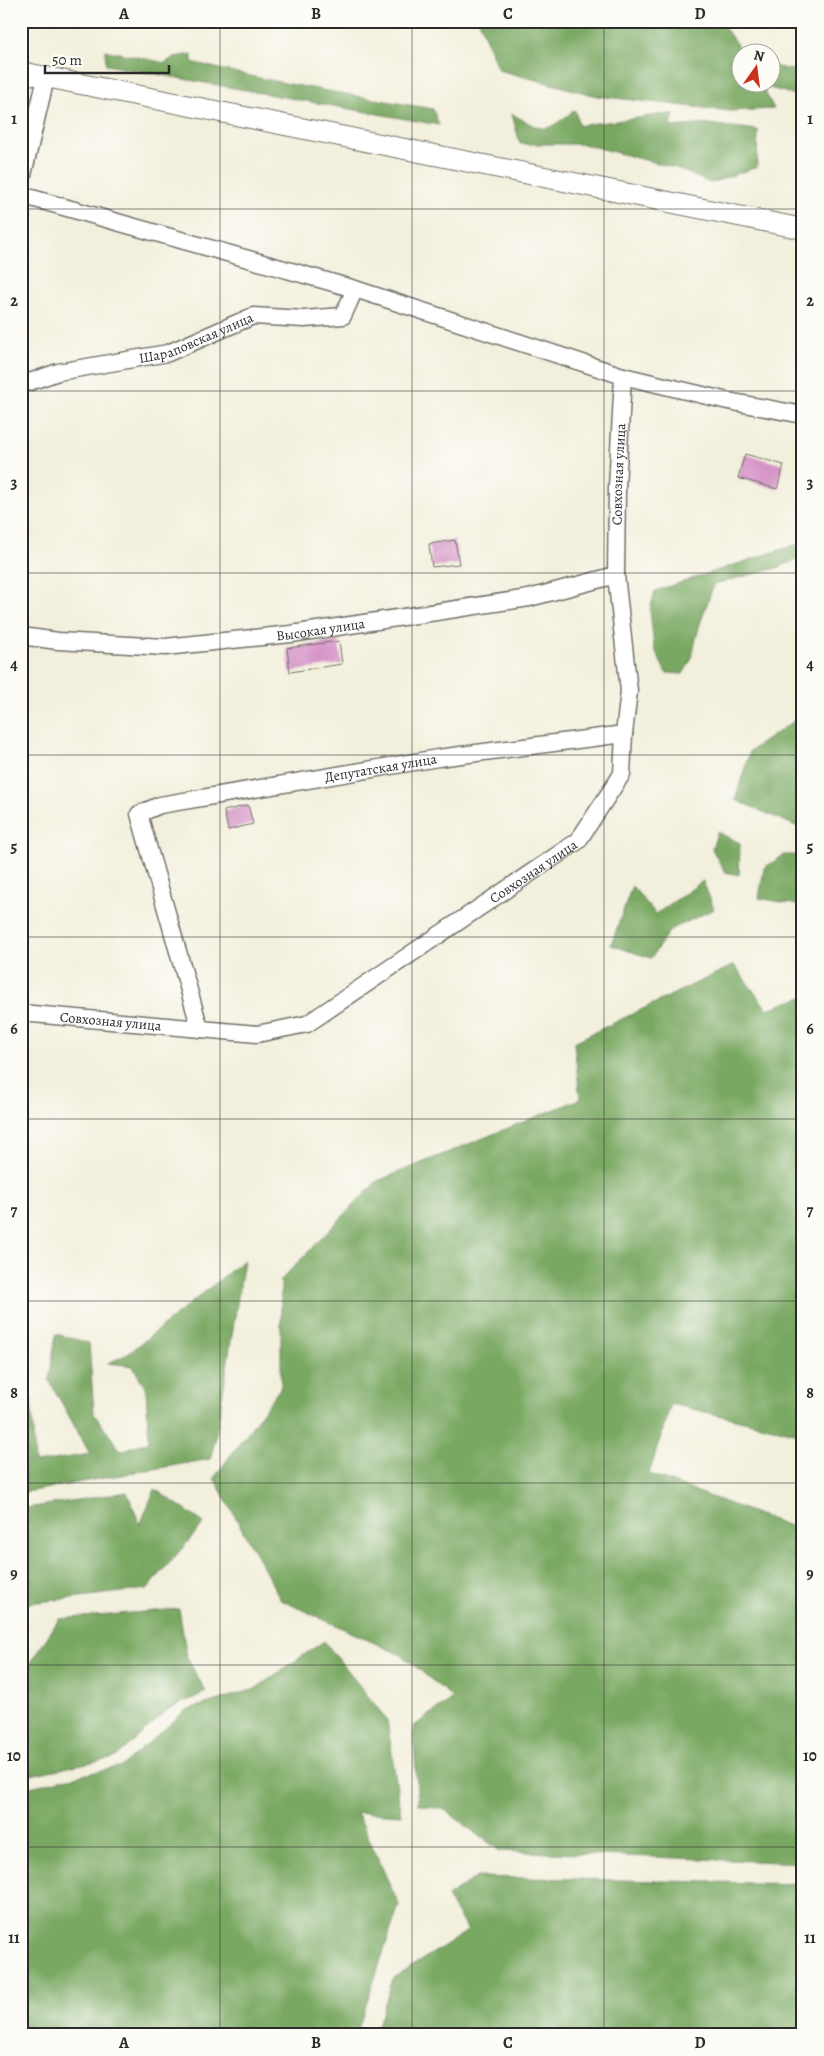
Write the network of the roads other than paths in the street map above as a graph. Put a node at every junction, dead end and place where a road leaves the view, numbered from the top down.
1 (21, 72) edge
2 (46, 78) junction
3 (21, 182) edge
4 (21, 195) edge
5 (803, 229) edge
6 (355, 289) junction
7 (623, 376) junction
8 (21, 385) edge
9 (803, 415) edge
10 (616, 575) junction
11 (21, 636) edge
12 (624, 734) junction
13 (21, 1013) edge
14 (200, 1029) junction

1 - 2 street
2 - 3 street
2 - 5 street
4 - 6 street
6 - 7 street
6 - 8 street, Шараповская улица
7 - 9 street
7 - 10 street, Совхозная улица
10 - 11 street, Высокая улица
10 - 12 street, Совхозная улица
12 - 14 street, Совхозная улица
12 - 14 street, Депутатская улица
13 - 14 street, Совхозная улица

